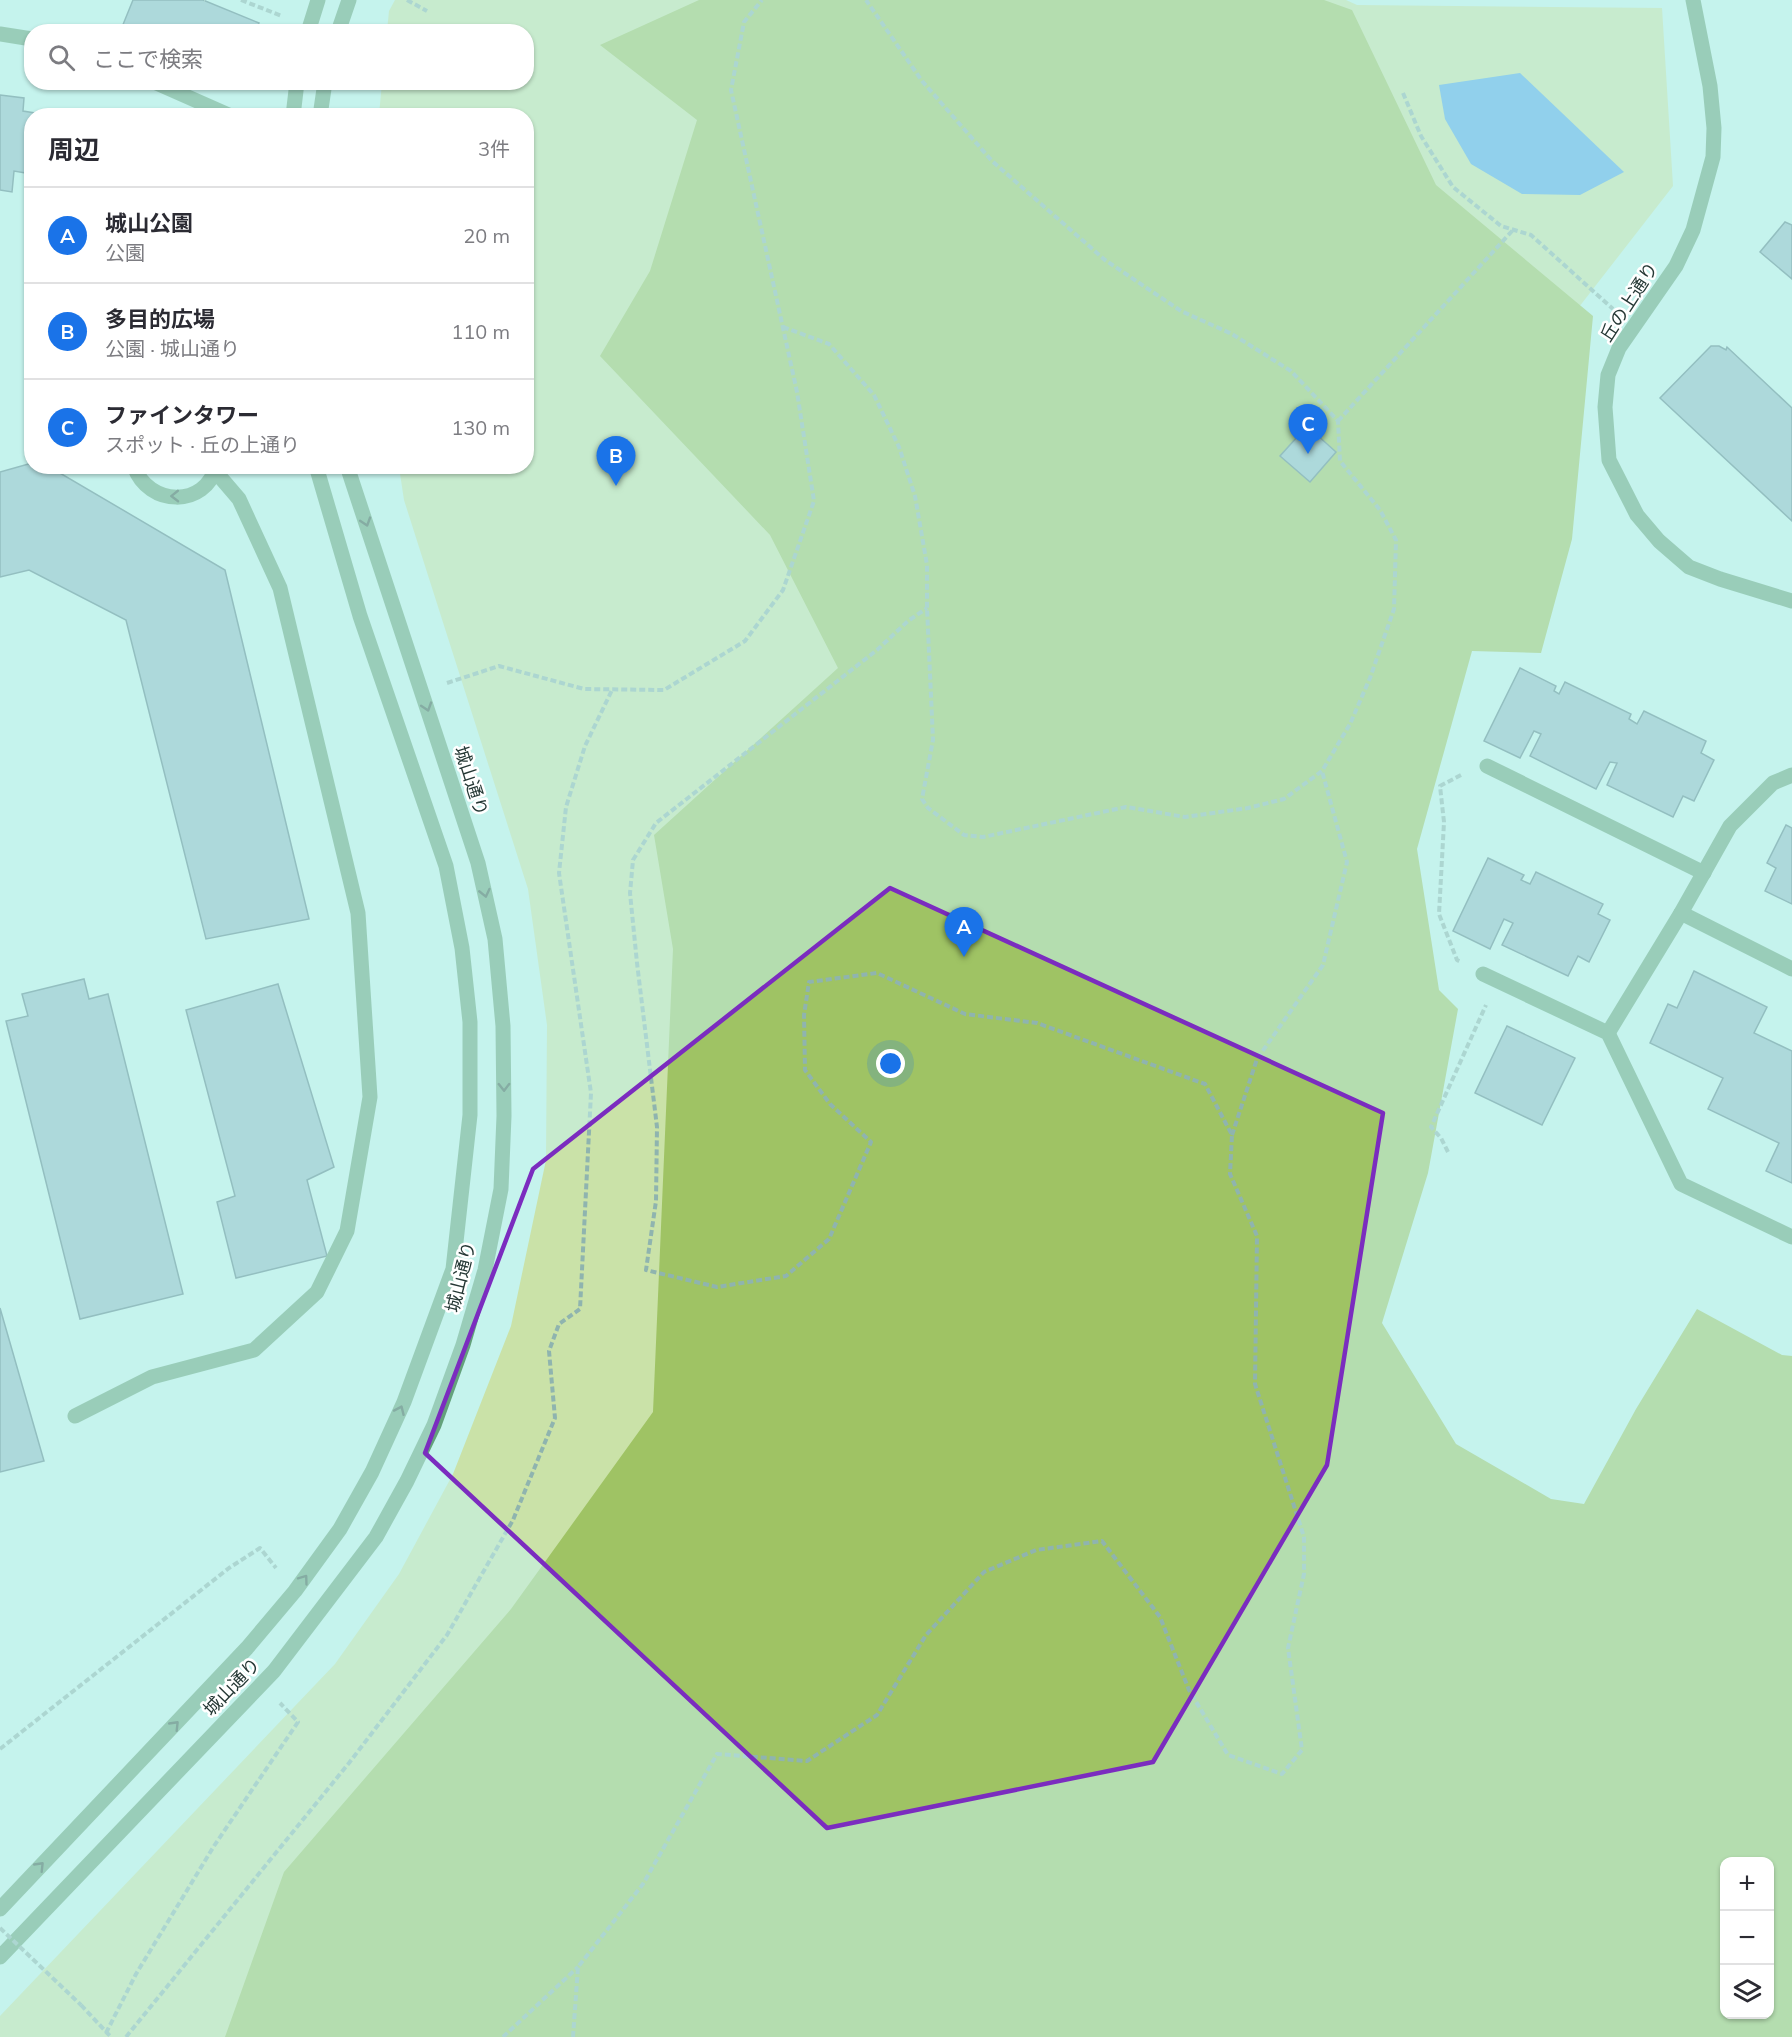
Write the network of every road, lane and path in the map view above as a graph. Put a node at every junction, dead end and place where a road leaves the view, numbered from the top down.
1 (241, 0) edge
2 (318, 0) edge
3 (349, 0) edge
4 (407, 0) edge
5 (762, 0) edge
6 (866, 0) edge
7 (1693, 0) edge
8 (427, 11) dead end
9 (282, 16) dead end
10 (310, 24) edge
11 (341, 24) edge
12 (0, 34) edge
13 (24, 38) edge
14 (172, 90) edge
15 (296, 90) edge
16 (324, 90) edge
17 (1403, 93) dead end
18 (213, 108) edge
19 (294, 108) edge
20 (321, 108) edge
21 (1513, 230) junction
22 (783, 327) junction
23 (1634, 327) junction
24 (1338, 421) junction
25 (137, 474) edge
26 (212, 474) edge
27 (219, 474) edge
28 (318, 474) edge
29 (350, 474) edge
30 (1792, 601) edge
31 (927, 608) junction
32 (442, 684) dead end
33 (1487, 766) joint
34 (1322, 771) junction
35 (1792, 775) edge
36 (1704, 873) junction
37 (1681, 913) junction
38 (1792, 969) edge
39 (1483, 974) joint
40 (1498, 981) junction
41 (1608, 1033) junction
42 (1232, 1135) junction
43 (1448, 1152) dead end
44 (1792, 1237) edge
45 (75, 1416) dead end
46 (276, 1568) dead end
47 (279, 1702) dead end
48 (0, 1749) edge
49 (0, 1909) edge
50 (0, 1928) edge
51 (0, 1957) edge
52 (578, 1967) junction
53 (106, 2033) junction
54 (111, 2037) edge
55 (502, 2037) edge
56 (573, 2037) edge

1 - 9 path
2 - 10 street
3 - 11 street
4 - 8 path
5 - 22 path
6 - 24 path
7 - 23 street, 丘の上通り
12 - 13 street
14 - 18 street
15 - 19 street
16 - 20 street
17 - 21 path
21 - 23 path
21 - 24 path
22 - 31 path
22 - 32 path
23 - 30 street, 丘の上通り
24 - 34 path
26 -> 25 street
27 - 45 street
49 -> 28 street, 城山通り
29 -> 51 street, 城山通り
31 - 34 path
31 - 42 path
33 - 36 street
33 - 39 path
34 - 42 path
35 - 36 street
36 - 37 street
37 - 38 street
37 - 41 street
39 - 40 street
40 - 41 street
40 - 43 path
41 - 44 street
42 - 52 path
46 - 48 path
47 - 53 path
50 - 53 path, bridge
52 - 55 path
52 - 56 path
53 - 54 path

